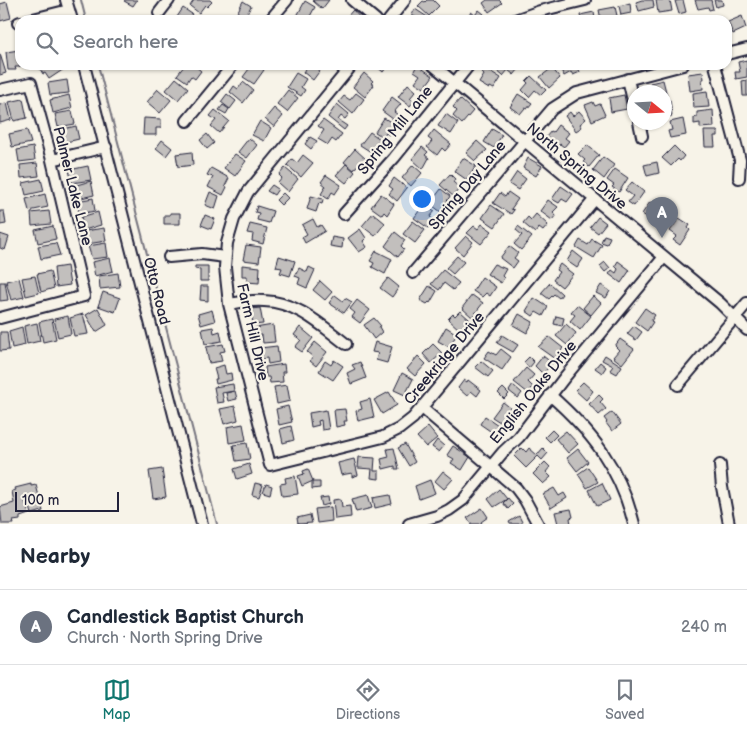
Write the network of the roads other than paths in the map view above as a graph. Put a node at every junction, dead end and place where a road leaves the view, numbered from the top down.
1 (169, 0) edge
2 (287, 0) edge
3 (352, 0) edge
4 (405, 0) edge
5 (585, 0) edge
6 (69, 10) edge
7 (159, 13) dead end
8 (49, 15) edge
9 (274, 15) edge
10 (370, 15) edge
11 (393, 15) edge
12 (529, 15) edge
13 (747, 49) edge
14 (732, 53) edge
15 (85, 70) edge
16 (229, 70) edge
17 (348, 70) edge
18 (440, 70) edge
19 (464, 70) edge
20 (663, 70) edge
21 (716, 70) edge
22 (628, 79) junction
23 (454, 81) junction
24 (629, 85) edge
25 (0, 90) edge
26 (187, 121) dead end
27 (641, 130) edge
28 (642, 136) dead end
29 (523, 141) junction
30 (106, 147) junction
31 (52, 160) junction
32 (739, 178) dead end
33 (594, 200) junction
34 (344, 214) dead end
35 (169, 257) dead end
36 (225, 257) junction
37 (664, 258) junction
38 (413, 272) dead end
39 (747, 303) edge
40 (229, 304) junction
41 (735, 317) junction
42 (0, 318) edge
43 (747, 330) edge
44 (346, 344) dead end
45 (678, 385) dead end
46 (550, 395) junction
47 (422, 408) junction
48 (270, 465) joint
49 (720, 465) dead end
50 (492, 466) junction
51 (202, 524) edge
52 (409, 524) edge
53 (538, 524) edge
54 (634, 524) edge
55 (729, 524) edge

1 - 7 street
2 - 9 street
3 - 10 street
4 - 11 street
5 - 12 street
6 - 8 street
13 - 14 street
15 - 30 street, Otto Road
16 - 26 street
17 - 36 street, Farm Hill Drive
18 - 23 street, North Spring Drive
19 - 23 street, Spring Mill Lane
20 - 22 street, Spring Day Lane
21 - 32 street
22 - 24 street
22 - 29 street, Spring Day Lane
23 - 29 street, North Spring Drive
23 - 34 street, Spring Mill Lane
25 - 31 street, Palmer Lake Lane
27 - 28 street
29 - 33 street, North Spring Drive
29 - 38 street, Spring Day Lane
30 - 31 street
30 - 51 street, Otto Road
31 - 42 street, Palmer Lake Lane
33 - 37 street, North Spring Drive
33 - 47 street, Creekridge Drive
35 - 36 street
36 - 40 street, Farm Hill Drive
37 - 41 street, North Spring Drive
37 - 46 street, English Oaks Drive
39 - 41 street
40 - 44 street
40 - 48 street, Farm Hill Drive
41 - 43 street, North Spring Drive
41 - 45 street
46 - 50 street, English Oaks Drive
46 - 54 street
47 - 48 street, Creekridge Drive
47 - 50 street
49 - 55 street
50 - 52 street, English Oaks Drive
50 - 53 street

